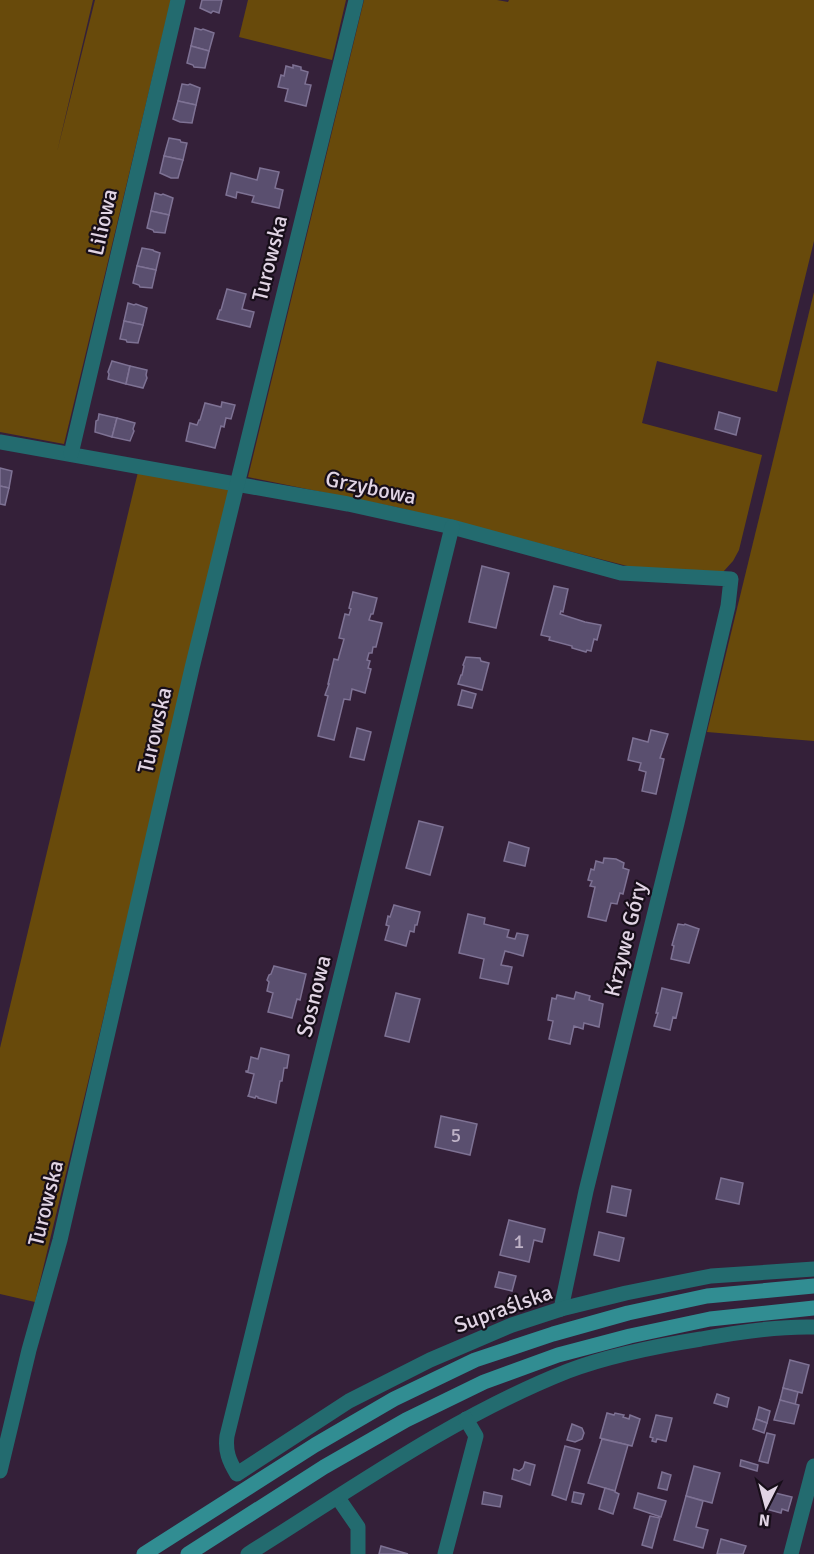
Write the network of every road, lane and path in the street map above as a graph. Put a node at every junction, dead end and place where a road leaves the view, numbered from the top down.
1 (177, 0) edge
2 (356, 0) edge
3 (0, 442) edge
4 (71, 454) junction
5 (237, 484) junction
6 (452, 527) junction
7 (731, 579) joint
8 (814, 1269) edge
9 (814, 1286) edge
10 (814, 1308) edge
11 (561, 1310) junction
12 (814, 1327) edge
13 (466, 1419) junction
14 (814, 1466) edge
15 (0, 1471) edge
16 (237, 1474) joint
17 (338, 1498) junction
18 (144, 1554) edge
19 (188, 1554) edge
20 (248, 1554) edge
21 (358, 1554) edge
22 (445, 1554) edge
23 (790, 1554) edge

1 - 4 street, Liliowa
2 - 5 street, Turowska
3 - 4 street, Grzybowa
4 - 5 street, Grzybowa
5 - 6 street, Grzybowa
5 - 15 street, Turowska
6 - 7 street, Grzybowa
6 - 16 street, Sosnowa
7 - 11 street, Krzywe Góry
8 - 11 street, Supraślska
9 - 18 main road
10 - 19 main road
11 - 16 street, Supraślska
12 - 13 street
13 - 17 street
13 - 22 street
14 - 23 street
17 - 20 street
17 - 21 street

